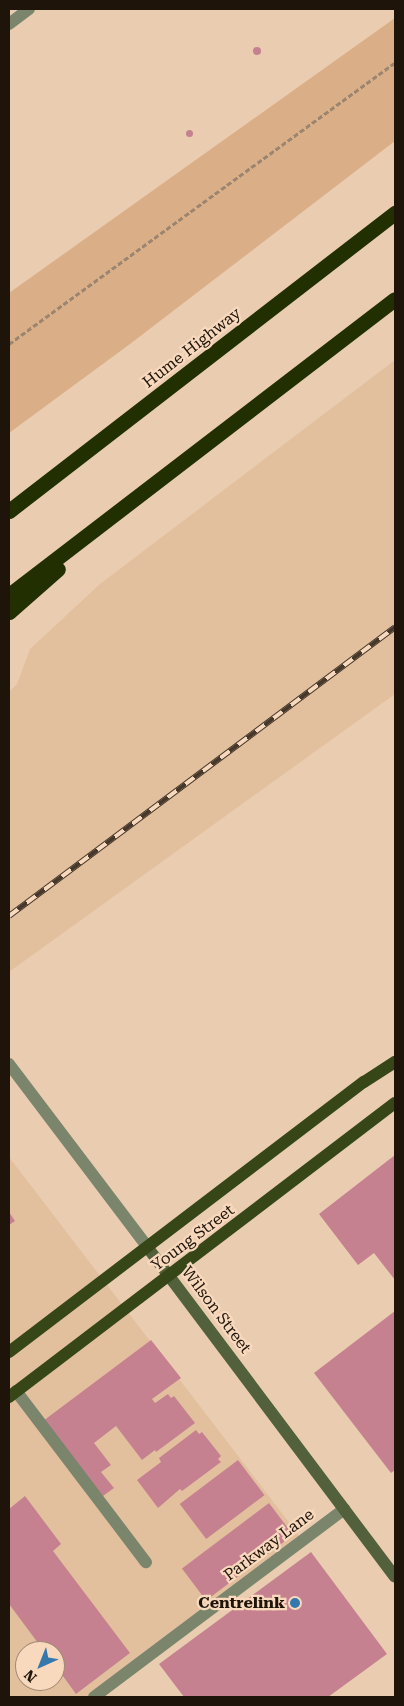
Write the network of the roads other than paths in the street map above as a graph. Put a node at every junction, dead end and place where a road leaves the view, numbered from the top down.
1 (29, 9) edge
2 (9, 24) edge
3 (395, 213) edge
4 (395, 299) edge
5 (186, 458) junction
6 (61, 471) junction
7 (9, 503) edge
8 (9, 511) edge
9 (9, 595) edge
10 (9, 612) edge
11 (395, 1062) edge
12 (9, 1064) edge
13 (395, 1103) edge
14 (148, 1248) junction
15 (170, 1276) junction
16 (9, 1352) edge
17 (12, 1394) edge
18 (344, 1509) junction
19 (146, 1562) dead end
20 (395, 1577) edge
21 (94, 1697) edge

1 - 2 street
3 - 6 highway, Hume Highway
4 - 5 highway
5 - 9 highway
5 - 10 highway
6 - 7 highway
6 - 8 highway, Hume Highway
11 - 14 main road, Young Street
12 - 14 street, Wilson Street
13 - 15 main road, Young Street
14 - 15 street, Wilson Street
14 - 16 main road, Young Street
15 - 17 main road, Young Street
15 - 18 street, Wilson Street
17 - 19 street
18 - 20 street, Wilson Street
18 - 21 street, Parkway Lane

